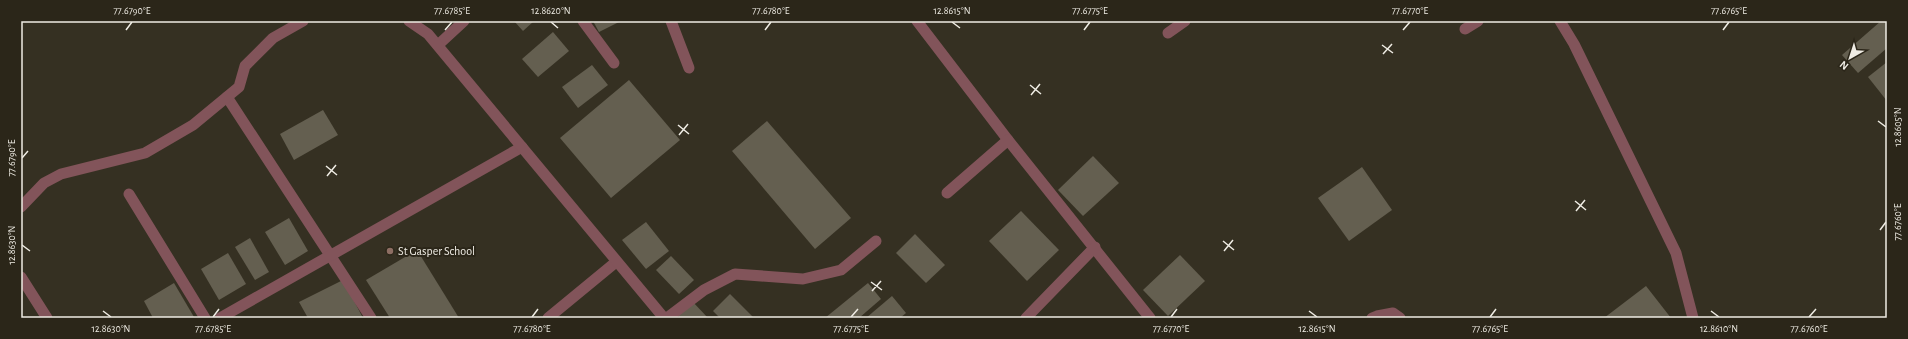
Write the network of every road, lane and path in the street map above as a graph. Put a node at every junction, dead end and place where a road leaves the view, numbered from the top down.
1 (303, 21) edge
2 (409, 21) edge
3 (464, 21) edge
4 (583, 21) edge
5 (671, 21) edge
6 (917, 21) edge
7 (1185, 21) edge
8 (1478, 21) edge
9 (1560, 21) edge
10 (1465, 30) dead end
11 (1168, 33) dead end
12 (438, 45) junction
13 (614, 63) dead end
14 (689, 68) dead end
15 (227, 97) junction
16 (1008, 140) junction
17 (522, 147) junction
18 (947, 193) dead end
19 (129, 194) dead end
20 (21, 207) edge
21 (876, 241) dead end
22 (1094, 247) junction
23 (331, 255) junction
24 (616, 262) junction
25 (21, 277) edge
26 (47, 318) edge
27 (205, 318) edge
28 (220, 318) edge
29 (371, 318) edge
30 (548, 318) edge
31 (664, 318) edge
32 (667, 318) edge
33 (1026, 318) edge
34 (1150, 318) edge
35 (1372, 318) edge
36 (1400, 318) edge
37 (1693, 318) edge

1 - 15 street
2 - 12 street
3 - 12 street
4 - 13 street
5 - 14 street
6 - 16 street
7 - 11 street
8 - 10 street
9 - 37 street
12 - 17 street
15 - 20 street
15 - 23 street
16 - 18 street
16 - 22 street
17 - 23 street
17 - 24 street
19 - 27 street
21 - 32 street
22 - 33 street
22 - 34 street
23 - 28 street
23 - 29 street
24 - 30 street
24 - 31 street
25 - 26 street
35 - 36 street

